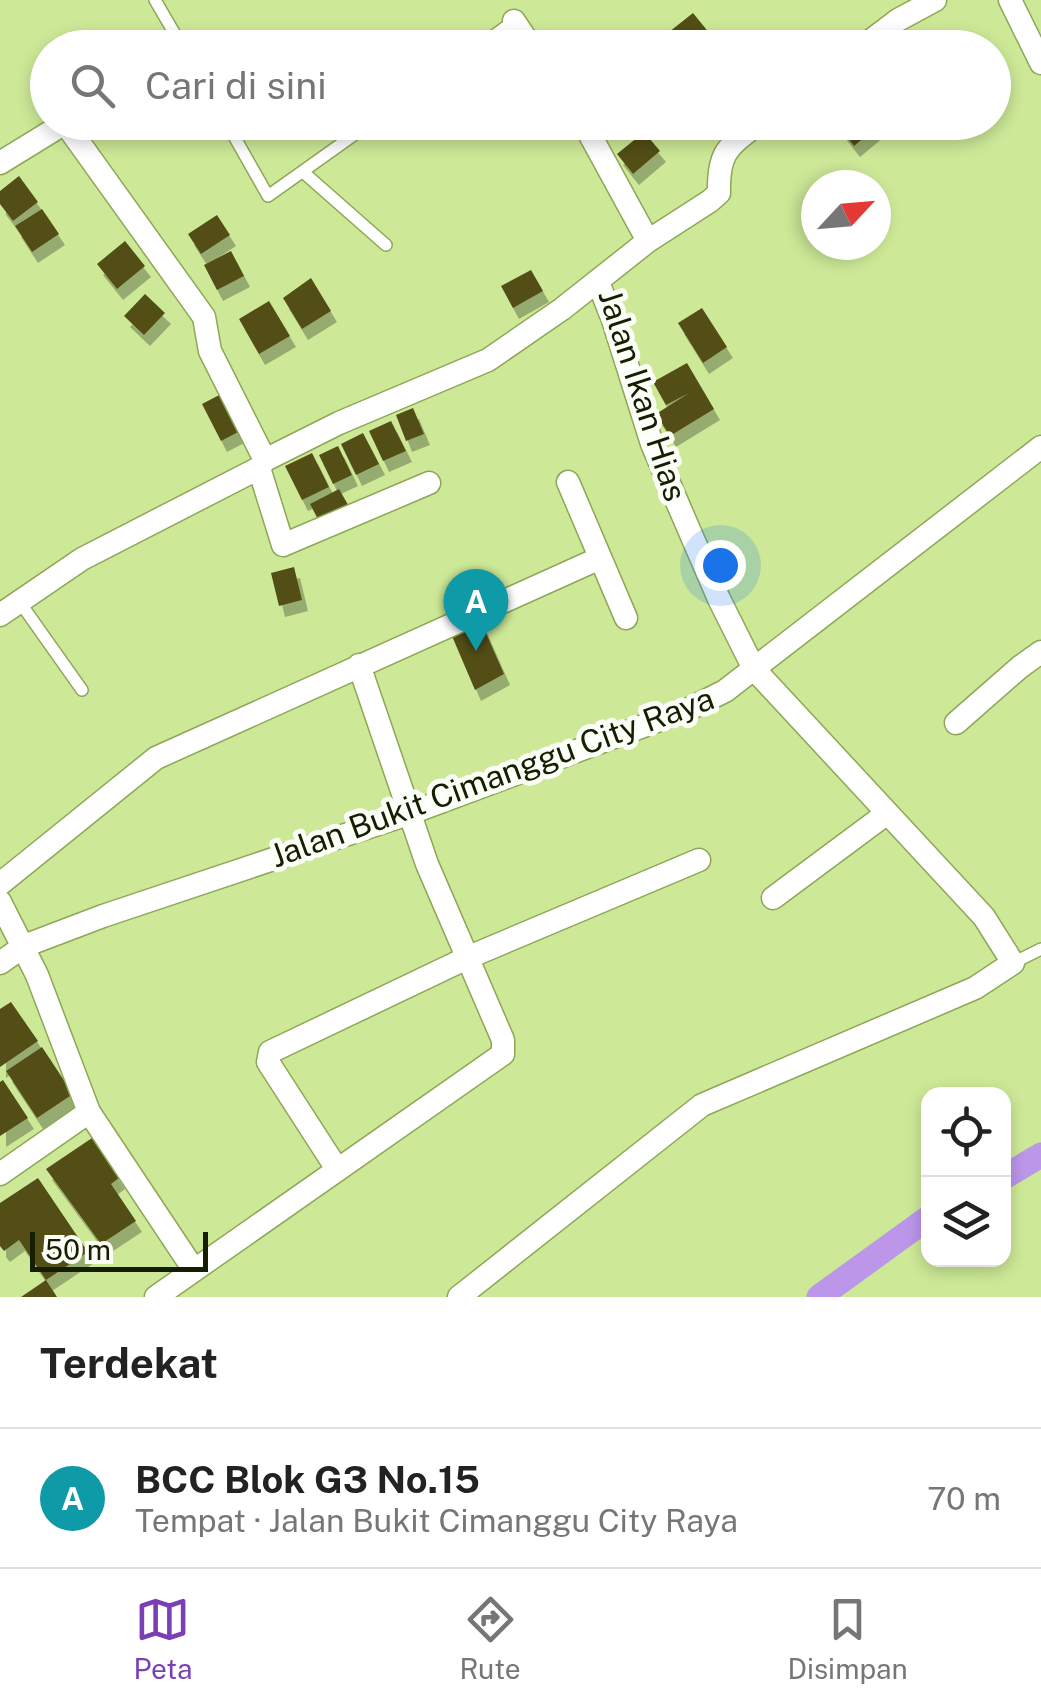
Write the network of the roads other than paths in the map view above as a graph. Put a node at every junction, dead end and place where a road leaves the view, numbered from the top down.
1 (155, 0) edge
2 (884, 0) edge
3 (936, 0) edge
4 (1010, 0) edge
5 (898, 20) junction
6 (514, 21) joint
7 (172, 30) edge
8 (502, 30) edge
9 (520, 30) edge
10 (885, 30) edge
11 (1041, 63) edge
12 (38, 140) edge
13 (76, 140) edge
14 (236, 140) edge
15 (347, 140) edge
16 (593, 140) edge
17 (736, 140) edge
18 (0, 162) edge
19 (303, 172) junction
20 (648, 241) junction
21 (386, 245) dead end
22 (598, 282) junction
23 (1041, 447) edge
24 (262, 464) junction
25 (568, 482) dead end
26 (430, 483) dead end
27 (600, 558) junction
28 (10, 608) edge
29 (626, 618) dead end
30 (1041, 652) edge
31 (360, 665) junction
32 (754, 669) junction
33 (82, 690) dead end
34 (956, 723) dead end
35 (408, 814) junction
36 (886, 814) junction
37 (699, 860) dead end
38 (0, 884) edge
39 (773, 898) dead end
40 (0, 902) edge
41 (24, 946) junction
42 (1041, 949) edge
43 (469, 957) junction
44 (0, 962) edge
45 (1013, 963) junction
46 (88, 1112) junction
47 (337, 1169) junction
48 (0, 1174) edge
49 (194, 1270) junction
50 (156, 1297) edge
51 (459, 1297) edge

1 - 7 lane
2 - 5 street
3 - 5 street
4 - 11 street
5 - 10 street
6 - 8 lane
6 - 9 street
12 - 18 street
13 - 24 street
14 - 19 lane
15 - 19 lane
16 - 20 street
17 - 20 street, Jalan Ikan Hias
19 - 21 lane
20 - 22 street, Jalan Ikan Hias
22 - 24 street
22 - 32 street, Jalan Ikan Hias
23 - 32 street, Jalan Bukit Cimanggu City Raya
24 - 26 street
24 - 28 street
25 - 27 street
27 - 29 street
27 - 31 street
28 - 33 lane
30 - 34 street
31 - 35 street
31 - 38 street
32 - 35 street, Jalan Bukit Cimanggu City Raya
32 - 36 street, Jalan Ikan Hias
35 - 41 street, Jalan Bukit Cimanggu City Raya
35 - 43 street
36 - 39 street
36 - 45 street, Jalan Ikan Hias
37 - 43 street
40 - 41 street
41 - 44 street, Jalan Bukit Cimanggu City Raya
41 - 46 street
42 - 45 lane
43 - 47 street
43 - 47 street
45 - 51 street
46 - 48 street
46 - 49 street
47 - 49 street
49 - 50 street

